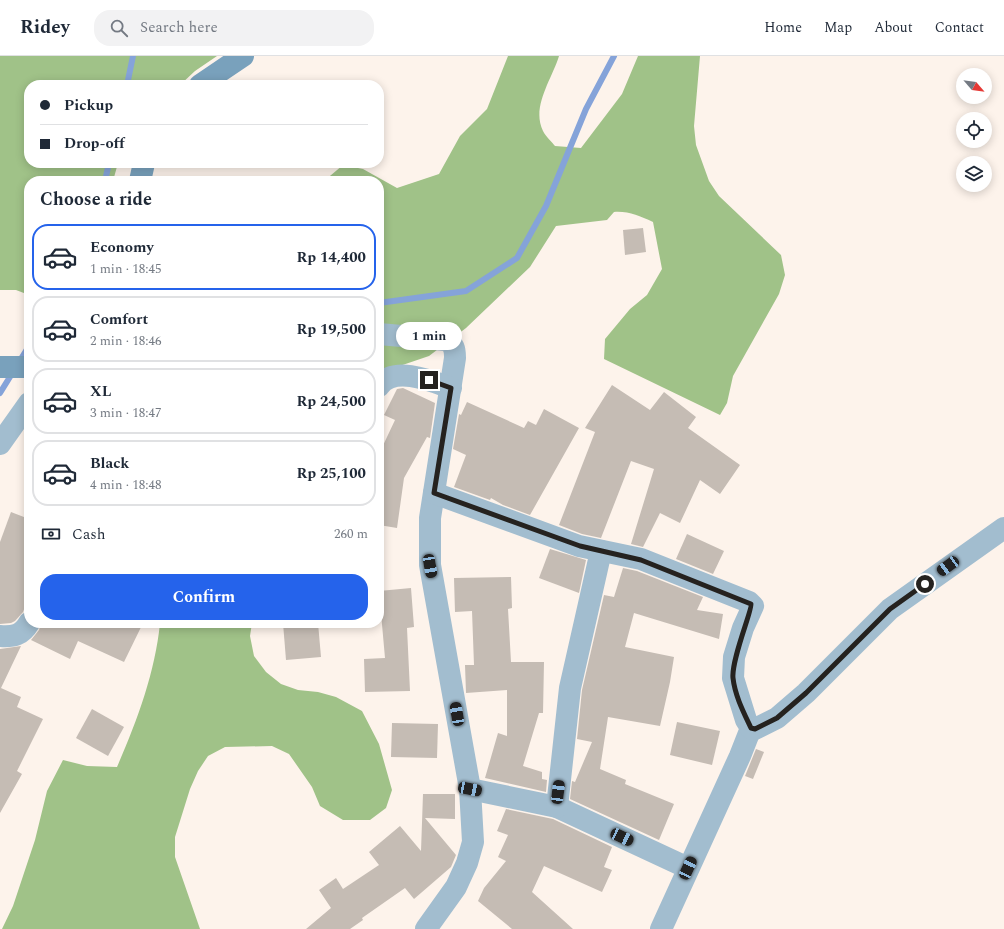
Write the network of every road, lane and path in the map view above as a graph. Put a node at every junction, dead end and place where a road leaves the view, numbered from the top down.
1 (243, 56) edge
2 (207, 80) edge
3 (384, 334) edge
4 (0, 367) edge
5 (24, 367) edge
6 (384, 381) edge
7 (451, 388) junction
8 (24, 410) edge
9 (0, 444) edge
10 (434, 493) junction
11 (1004, 528) edge
12 (601, 551) junction
13 (26, 628) edge
14 (0, 636) edge
15 (751, 728) junction
16 (470, 789) junction
17 (557, 807) junction
18 (688, 868) junction
19 (426, 929) edge
20 (660, 929) edge

1 - 2 street
3 - 7 street
4 - 5 street
6 - 7 street
7 - 10 street
8 - 9 street
10 - 12 street
10 - 16 street
11 - 15 street
12 - 15 street
12 - 17 street
13 - 14 street
15 - 18 street
16 - 17 street
16 - 19 street
17 - 18 street
18 - 20 street

